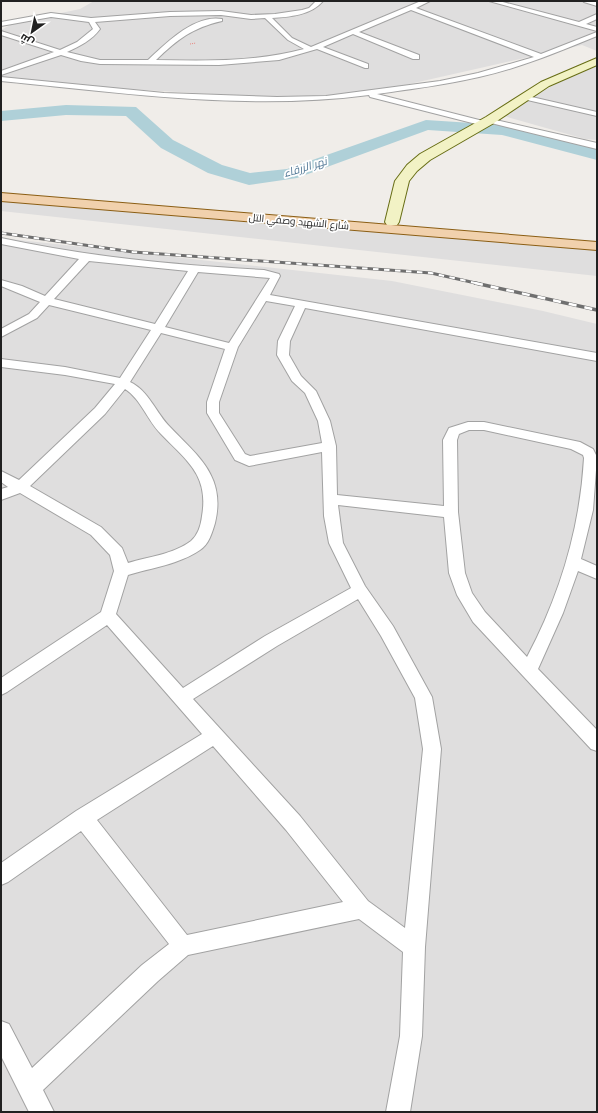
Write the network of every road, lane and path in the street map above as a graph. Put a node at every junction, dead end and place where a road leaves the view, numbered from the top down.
1 (320, 1) edge
2 (424, 1) edge
3 (492, 1) edge
4 (586, 1) edge
5 (597, 4) edge
6 (179, 5) dead end
7 (411, 8) junction
8 (170, 14) junction
9 (266, 16) junction
10 (597, 16) edge
11 (251, 17) junction
12 (91, 20) junction
13 (1, 24) edge
14 (581, 24) junction
15 (597, 29) edge
16 (1, 32) edge
17 (354, 32) junction
18 (597, 34) edge
19 (317, 47) junction
20 (310, 49) junction
21 (61, 52) junction
22 (416, 57) dead end
23 (541, 57) junction
24 (597, 61) edge
25 (149, 63) junction
26 (365, 66) dead end
27 (1, 73) edge
28 (1, 79) edge
29 (366, 94) junction
30 (526, 97) junction
31 (597, 114) edge
32 (484, 124) junction
33 (597, 146) edge
34 (1, 191) edge
35 (1, 197) edge
36 (392, 222) junction
37 (597, 237) edge
38 (1, 241) edge
39 (597, 246) edge
40 (86, 258) junction
41 (195, 269) junction
42 (1, 284) edge
43 (264, 297) junction
44 (47, 301) junction
45 (302, 304) junction
46 (158, 328) junction
47 (1, 334) edge
48 (232, 347) junction
49 (597, 356) edge
50 (1, 363) edge
51 (123, 383) junction
52 (329, 446) junction
53 (1, 476) edge
54 (19, 488) junction
55 (1, 495) edge
56 (330, 499) junction
57 (451, 512) junction
58 (572, 562) junction
59 (122, 572) junction
60 (597, 574) edge
61 (360, 590) junction
62 (108, 616) junction
63 (529, 670) junction
64 (1, 687) edge
65 (182, 698) junction
66 (215, 735) junction
67 (597, 743) edge
68 (82, 818) junction
69 (1, 875) edge
70 (361, 908) junction
71 (183, 946) junction
72 (414, 947) junction
73 (1, 1032) edge
74 (29, 1087) junction
75 (42, 1112) edge
76 (398, 1112) edge

1 - 9 street
2 - 7 street
3 - 14 street
4 - 5 street
6 - 8 street
7 - 17 street
7 - 23 street
8 - 11 street
8 - 12 street
9 - 11 street
9 - 20 street
10 - 14 street
11 - 25 street
12 - 13 street
12 - 21 street
14 - 15 street
16 - 21 street
17 - 19 street
17 - 22 street
18 - 23 street
19 - 20 street
19 - 26 street
20 - 25 street
21 - 25 street
21 - 27 street
23 - 29 street
24 - 30 street
28 - 29 street
29 - 32 street
30 - 31 street
30 - 32 street
32 - 33 street
32 - 36 street
34 - 36 main road, شارع الشهيد وصفي التل
35 - 39 main road, شارع الشهيد وصفي التل
36 - 37 main road, شارع الشهيد وصفي التل
38 - 40 street
40 - 41 street
40 - 44 street
41 - 43 street
41 - 46 street
42 - 44 street
43 - 45 street
43 - 48 street
44 - 46 street
44 - 47 street
45 - 49 street
45 - 52 street
46 - 48 street
46 - 51 street
48 - 52 street
50 - 51 street
51 - 54 street
51 - 59 street
52 - 56 street
53 - 54 street
54 - 55 street
54 - 59 street
56 - 57 street
56 - 61 street
57 - 58 street
57 - 63 street
58 - 60 street
58 - 63 street
59 - 62 street
61 - 65 street
61 - 72 street
62 - 64 street
62 - 65 street
63 - 67 street
65 - 66 street
66 - 68 street
66 - 70 street
68 - 69 street
68 - 71 street
70 - 71 street
70 - 72 street
71 - 74 street
72 - 76 street
73 - 74 street
74 - 75 street

